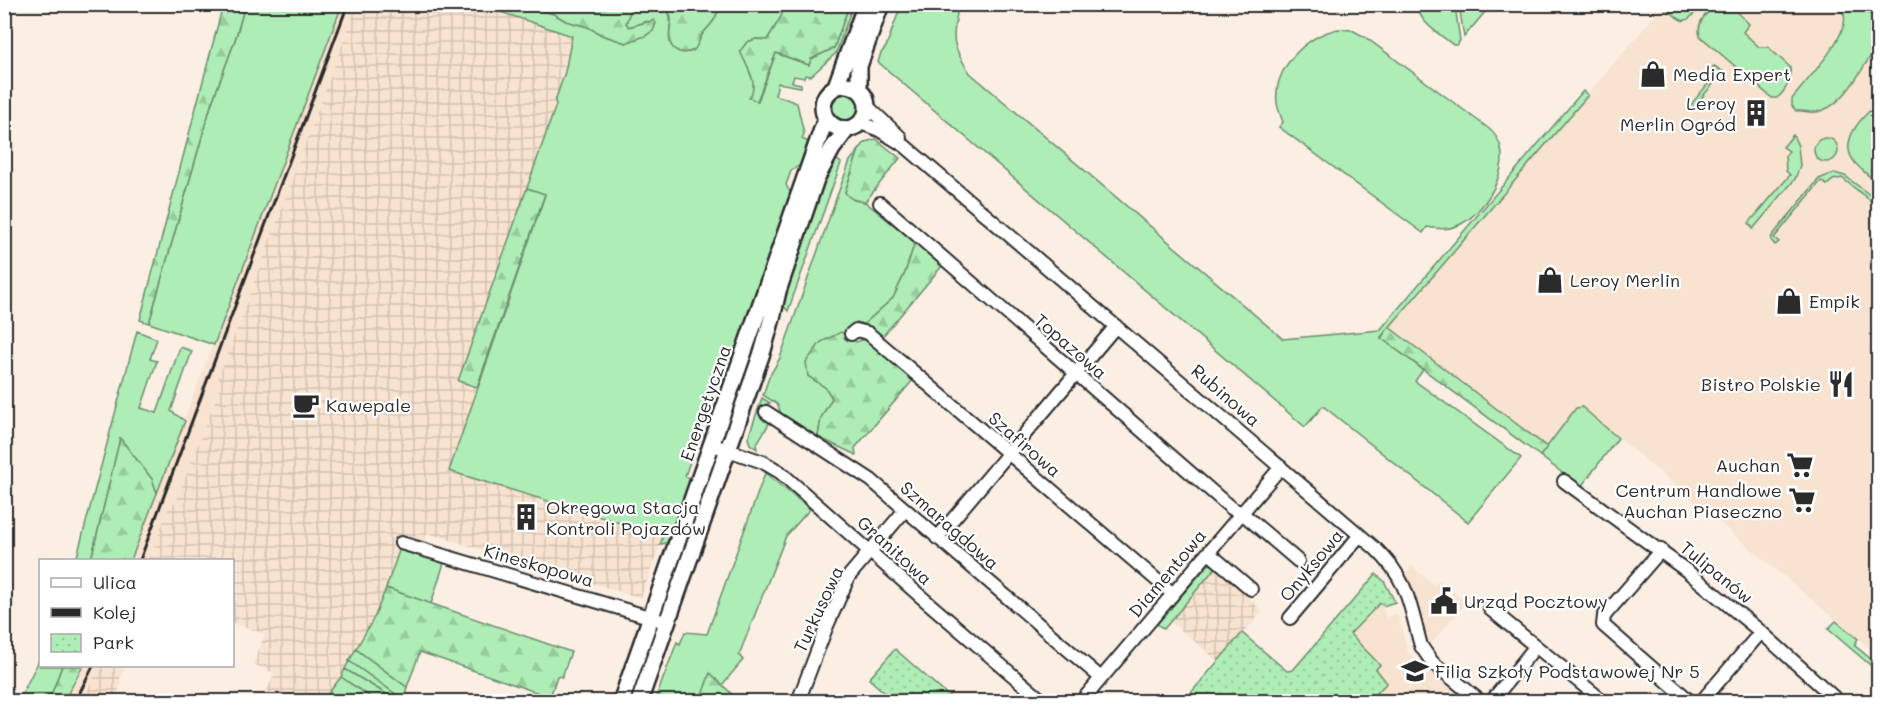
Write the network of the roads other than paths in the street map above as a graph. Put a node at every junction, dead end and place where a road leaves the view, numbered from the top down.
1 (866, 4) edge
2 (881, 4) edge
3 (836, 86) junction
4 (859, 89) junction
5 (868, 107) junction
6 (826, 118) junction
7 (854, 126) junction
8 (905, 146) junction
9 (880, 203) dead end
10 (1116, 326) junction
11 (851, 334) dead end
12 (1076, 374) junction
13 (766, 412) dead end
14 (711, 445) junction
15 (727, 450) junction
16 (1009, 454) junction
17 (1281, 467) junction
18 (1564, 481) dead end
19 (905, 510) junction
20 (1242, 513) junction
21 (1360, 535) junction
22 (937, 538) junction
23 (401, 543) dead end
24 (1661, 550) junction
25 (870, 551) junction
26 (1209, 553) junction
27 (1298, 561) dead end
28 (1251, 589) dead end
29 (1173, 594) junction
30 (1490, 609) dead end
31 (651, 617) junction
32 (1290, 618) dead end
33 (666, 622) junction
34 (1761, 632) junction
35 (1535, 647) junction
36 (1101, 678) junction
37 (621, 702) edge
38 (639, 702) edge
39 (802, 702) edge
40 (1044, 702) edge
41 (1081, 702) edge
42 (1481, 702) edge
43 (1491, 702) edge
44 (1604, 702) edge
45 (1691, 702) edge
46 (1701, 702) edge
47 (1839, 702) edge

1 - 3 street, Energetyczna
2 - 4 street
3 - 4 street
3 - 6 street, Energetyczna
4 - 5 street
5 - 7 street, Energetyczna
5 - 8 street, Rubinowa
6 - 7 street
6 - 14 street, Energetyczna
7 - 8 street, Rubinowa
7 - 15 street, Energetyczna
8 - 10 street, Rubinowa
9 - 12 street, Topazowa
10 - 12 street
10 - 17 street, Rubinowa
11 - 16 street, Szafirowa
12 - 16 street
12 - 20 street, Topazowa
13 - 19 street, Szmaragdowa
14 - 15 street, Granitowa
14 - 31 street, Energetyczna
15 - 25 street, Granitowa
15 - 33 street, Energetyczna
16 - 22 street
16 - 29 street, Szafirowa
17 - 20 street, Diamentowa
17 - 21 street, Rubinowa
18 - 24 street, Tulipanów
19 - 22 street, Szmaragdowa
19 - 25 street, Turkusowa
20 - 26 street, Diamentowa
20 - 27 street, Topazowa
21 - 32 street, Onyksowa
21 - 42 street, Rubinowa
22 - 36 street, Szmaragdowa
23 - 31 street, Kineskopowa
24 - 34 street, Tulipanów
24 - 45 street
25 - 39 street, Turkusowa
25 - 40 street, Granitowa
26 - 28 street
26 - 29 street, Diamentowa
29 - 36 street, Diamentowa
30 - 35 street
31 - 33 street, Kineskopowa
31 - 37 street, Energetyczna
33 - 38 street, Energetyczna
34 - 46 street
34 - 47 street, Tulipanów
35 - 43 street
35 - 44 street
36 - 41 street, Diamentowa

